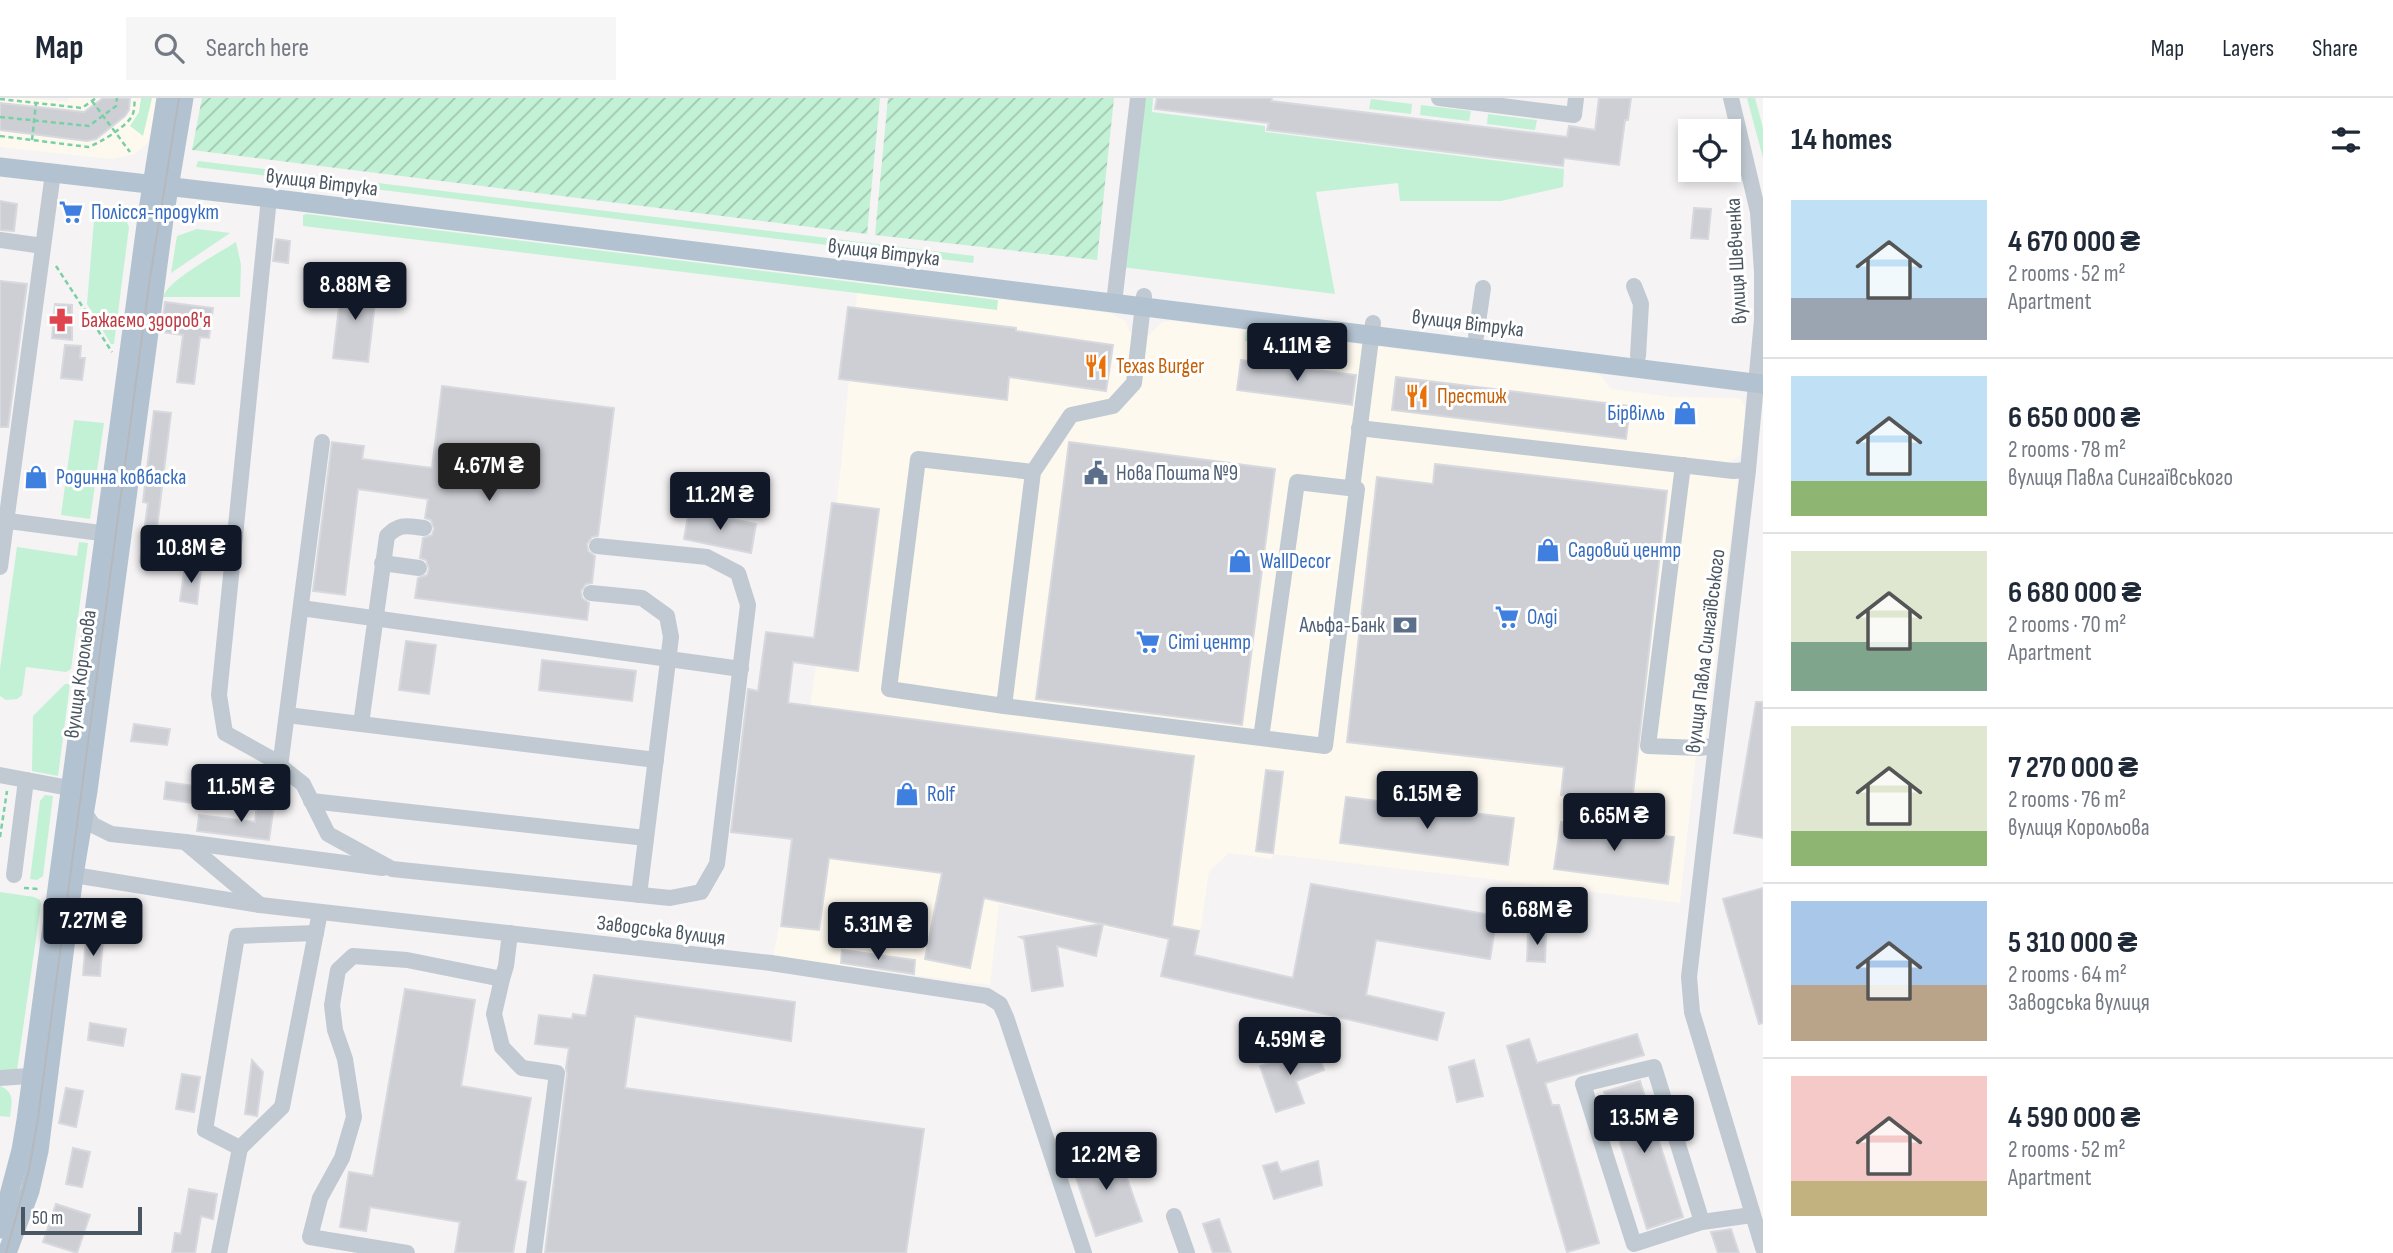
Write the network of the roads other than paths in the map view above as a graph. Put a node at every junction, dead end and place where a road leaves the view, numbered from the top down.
1 (166, 98) edge
2 (184, 98) edge
3 (1138, 98) edge
4 (1439, 98) edge
5 (1576, 98) edge
6 (1731, 98) edge
7 (0, 157) edge
8 (0, 167) edge
9 (53, 173) junction
10 (161, 180) junction
11 (269, 198) junction
12 (0, 240) edge
13 (43, 246) junction
14 (1634, 286) dead end
15 (1483, 288) dead end
16 (1114, 298) junction
17 (1144, 301) junction
18 (1372, 329) junction
19 (1476, 336) junction
20 (1638, 356) junction
21 (1760, 377) edge
22 (1359, 428) junction
23 (322, 442) dead end
24 (1683, 465) junction
25 (1748, 470) junction
26 (1033, 472) junction
27 (1352, 489) junction
28 (3, 521) edge
29 (424, 528) dead end
30 (113, 534) junction
31 (597, 546) dead end
32 (382, 563) junction
33 (0, 567) edge
34 (419, 568) dead end
35 (590, 593) dead end
36 (301, 608) junction
37 (375, 618) junction
38 (668, 659) junction
39 (740, 669) junction
40 (1004, 706) junction
41 (287, 715) junction
42 (362, 724) junction
43 (1261, 738) junction
44 (1715, 746) junction
45 (656, 760) junction
46 (280, 766) junction
47 (5, 776) edge
48 (26, 780) junction
49 (79, 790) junction
50 (311, 801) junction
51 (84, 812) junction
52 (646, 838) junction
53 (185, 842) junction
54 (392, 869) junction
55 (14, 874) dead end
56 (74, 874) junction
57 (639, 895) junction
58 (260, 905) junction
59 (320, 912) junction
60 (316, 933) junction
61 (510, 933) junction
62 (502, 979) junction
63 (41, 1075) junction
64 (0, 1078) edge
65 (240, 1149) junction
66 (1752, 1215) junction
67 (1174, 1216) dead end
68 (1702, 1222) junction
69 (0, 1229) edge
70 (1763, 1248) edge
71 (7, 1253) edge
72 (219, 1253) edge
73 (407, 1253) edge
74 (534, 1253) edge
75 (1084, 1253) edge
76 (1187, 1253) edge

1 - 10 main road, вулиця Корольова
2 - 10 main road, вулиця Корольова
3 - 16 street
4 - 5 street
6 - 21 street, вулиця Шевченка
7 - 10 main road, вулиця Вітрука
8 - 9 main road, вулиця Вітрука
9 - 10 main road, вулиця Вітрука
9 - 13 street
10 - 11 main road, вулиця Вітрука
10 - 16 main road, вулиця Вітрука
10 - 30 main road, вулиця Корольова
11 - 16 main road, вулиця Вітрука
11 - 46 street
12 - 13 street
13 - 28 street
14 - 20 street
15 - 19 street
16 - 17 main road, вулиця Вітрука
17 - 18 main road, вулиця Вітрука
17 - 26 street
18 - 19 main road, вулиця Вітрука
18 - 21 main road, вулиця Вітрука
18 - 22 street
19 - 20 main road, вулиця Вітрука
20 - 21 main road, вулиця Вітрука
21 - 25 street, вулиця Павла Сингаївського
22 - 24 street
22 - 27 street
23 - 36 street
24 - 25 street
24 - 44 street
25 - 44 street, вулиця Павла Сингаївського
26 - 40 street
26 - 40 street
27 - 43 street
27 - 43 street
28 - 30 street
28 - 33 street
29 - 32 street
30 - 49 main road, вулиця Корольова
31 - 39 street
32 - 34 street
32 - 37 street
35 - 38 street
36 - 37 street
36 - 41 street
37 - 38 street
37 - 42 street
38 - 39 street
38 - 45 street
39 - 57 street
40 - 43 street
41 - 42 street
41 - 46 street
42 - 45 street
44 - 66 street, вулиця Павла Сингаївського
45 - 52 street
46 - 50 street
47 - 48 street
48 - 49 street
48 - 55 street
49 - 51 main road, вулиця Корольова
49 - 63 main road, вулиця Корольова
50 - 52 street
50 - 54 street
51 - 53 street
51 - 56 main road, вулиця Корольова
52 - 57 street
53 - 54 street
53 - 58 street
54 - 57 street
56 - 58 street, Заводська вулиця
56 - 63 main road, вулиця Корольова
58 - 59 street, Заводська вулиця
59 - 60 street
59 - 61 street, Заводська вулиця
60 - 65 street
60 - 65 street
61 - 62 street
61 - 75 street, Заводська вулиця
62 - 73 street
62 - 74 street
63 - 64 street
63 - 69 main road, вулиця Корольова
63 - 71 main road, вулиця Корольова
65 - 72 street
66 - 68 street
66 - 70 street, вулиця Павла Сингаївського
67 - 76 street
68 - 68 street

